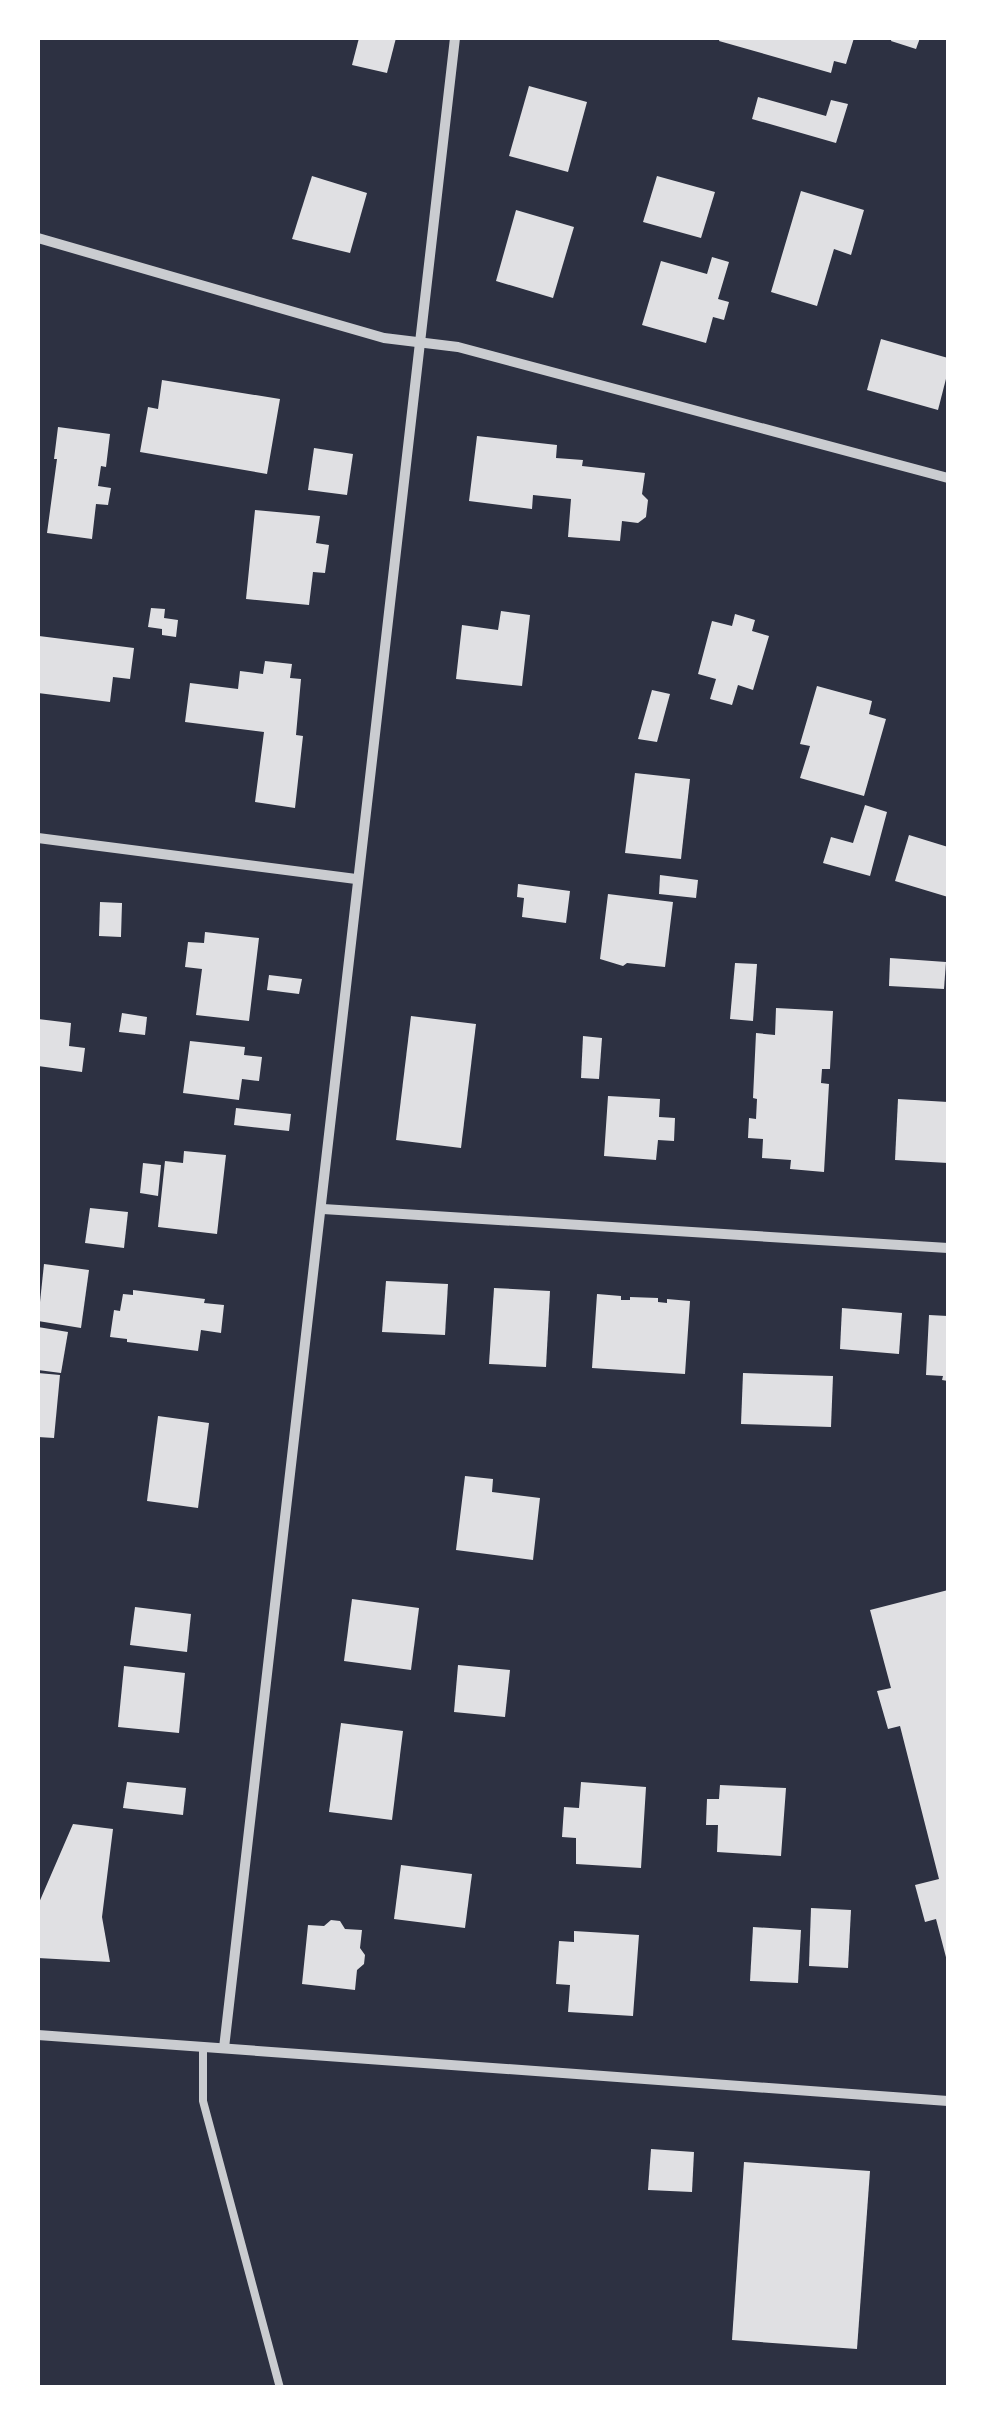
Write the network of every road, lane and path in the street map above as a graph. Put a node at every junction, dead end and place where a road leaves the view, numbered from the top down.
1 (455, 38) edge
2 (38, 238) edge
3 (422, 343) junction
4 (948, 478) edge
5 (38, 838) edge
6 (356, 879) junction
7 (323, 1209) junction
8 (948, 1248) edge
9 (38, 2035) edge
10 (203, 2047) junction
11 (224, 2048) junction
12 (948, 2101) edge
13 (280, 2388) edge

1 - 3 street
2 - 3 street
3 - 4 street
3 - 6 street
5 - 6 street
6 - 7 street
7 - 8 street
7 - 11 street
9 - 10 street
10 - 11 street
10 - 13 lane
11 - 12 street

